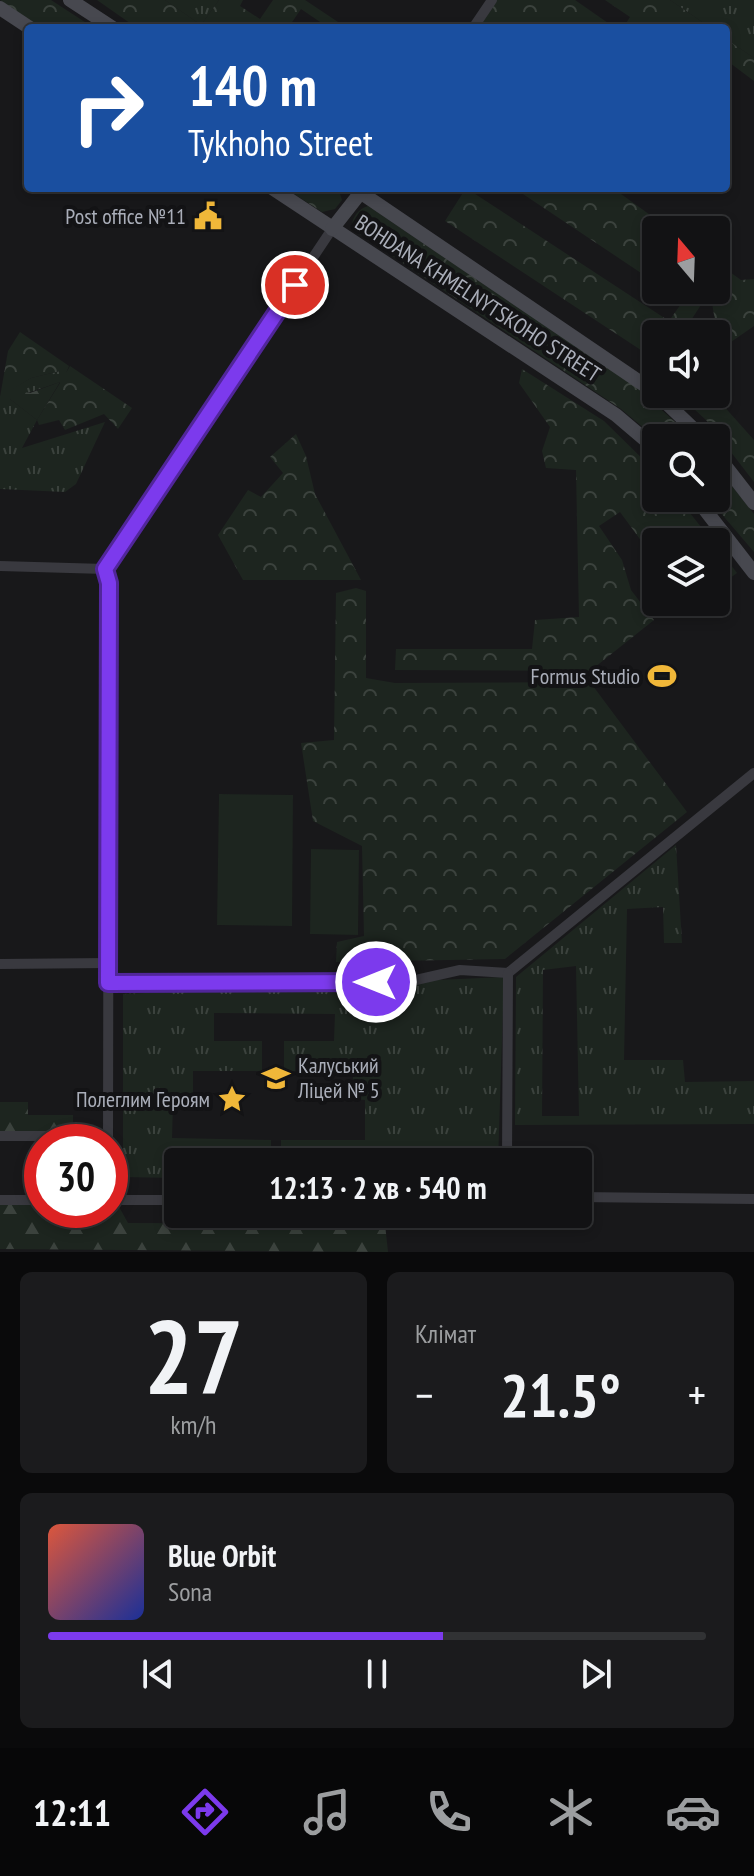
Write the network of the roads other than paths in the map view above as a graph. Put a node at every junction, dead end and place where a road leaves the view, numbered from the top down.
1 (70, 0) edge
2 (492, 0) edge
3 (0, 8) edge
4 (24, 24) edge
5 (107, 24) edge
6 (476, 24) edge
7 (278, 192) edge
8 (357, 192) edge
9 (363, 192) edge
10 (332, 229) junction
11 (642, 384) edge
12 (671, 408) edge
13 (688, 424) edge
14 (642, 437) edge
15 (730, 472) edge
16 (754, 503) edge
17 (707, 512) edge
18 (0, 566) edge
19 (105, 569) junction
20 (754, 573) edge
21 (754, 773) edge
22 (108, 963) junction
23 (0, 964) edge
24 (508, 973) junction
25 (108, 983) junction
26 (108, 1124) edge
27 (0, 1136) edge
28 (24, 1137) edge
29 (507, 1148) edge
30 (592, 1197) edge
31 (754, 1199) edge
32 (0, 1200) edge
33 (24, 1200) edge
34 (128, 1200) edge
35 (164, 1200) edge

1 - 5 street
2 - 6 street
3 - 4 street
7 - 10 street, BOHDANA KHMELNYTSKOHO STREET
8 - 10 street
9 - 11 street, BOHDANA KHMELNYTSKOHO STREET
10 - 14 street, BOHDANA KHMELNYTSKOHO STREET
10 - 19 street
12 - 13 street, BOHDANA KHMELNYTSKOHO STREET
15 - 16 street
17 - 20 street
18 - 19 street
19 - 22 street
21 - 24 street
22 - 23 street
22 - 25 street
24 - 25 street
24 - 29 street
25 - 26 street
27 - 28 street
30 - 31 street
32 - 33 street
34 - 35 street

